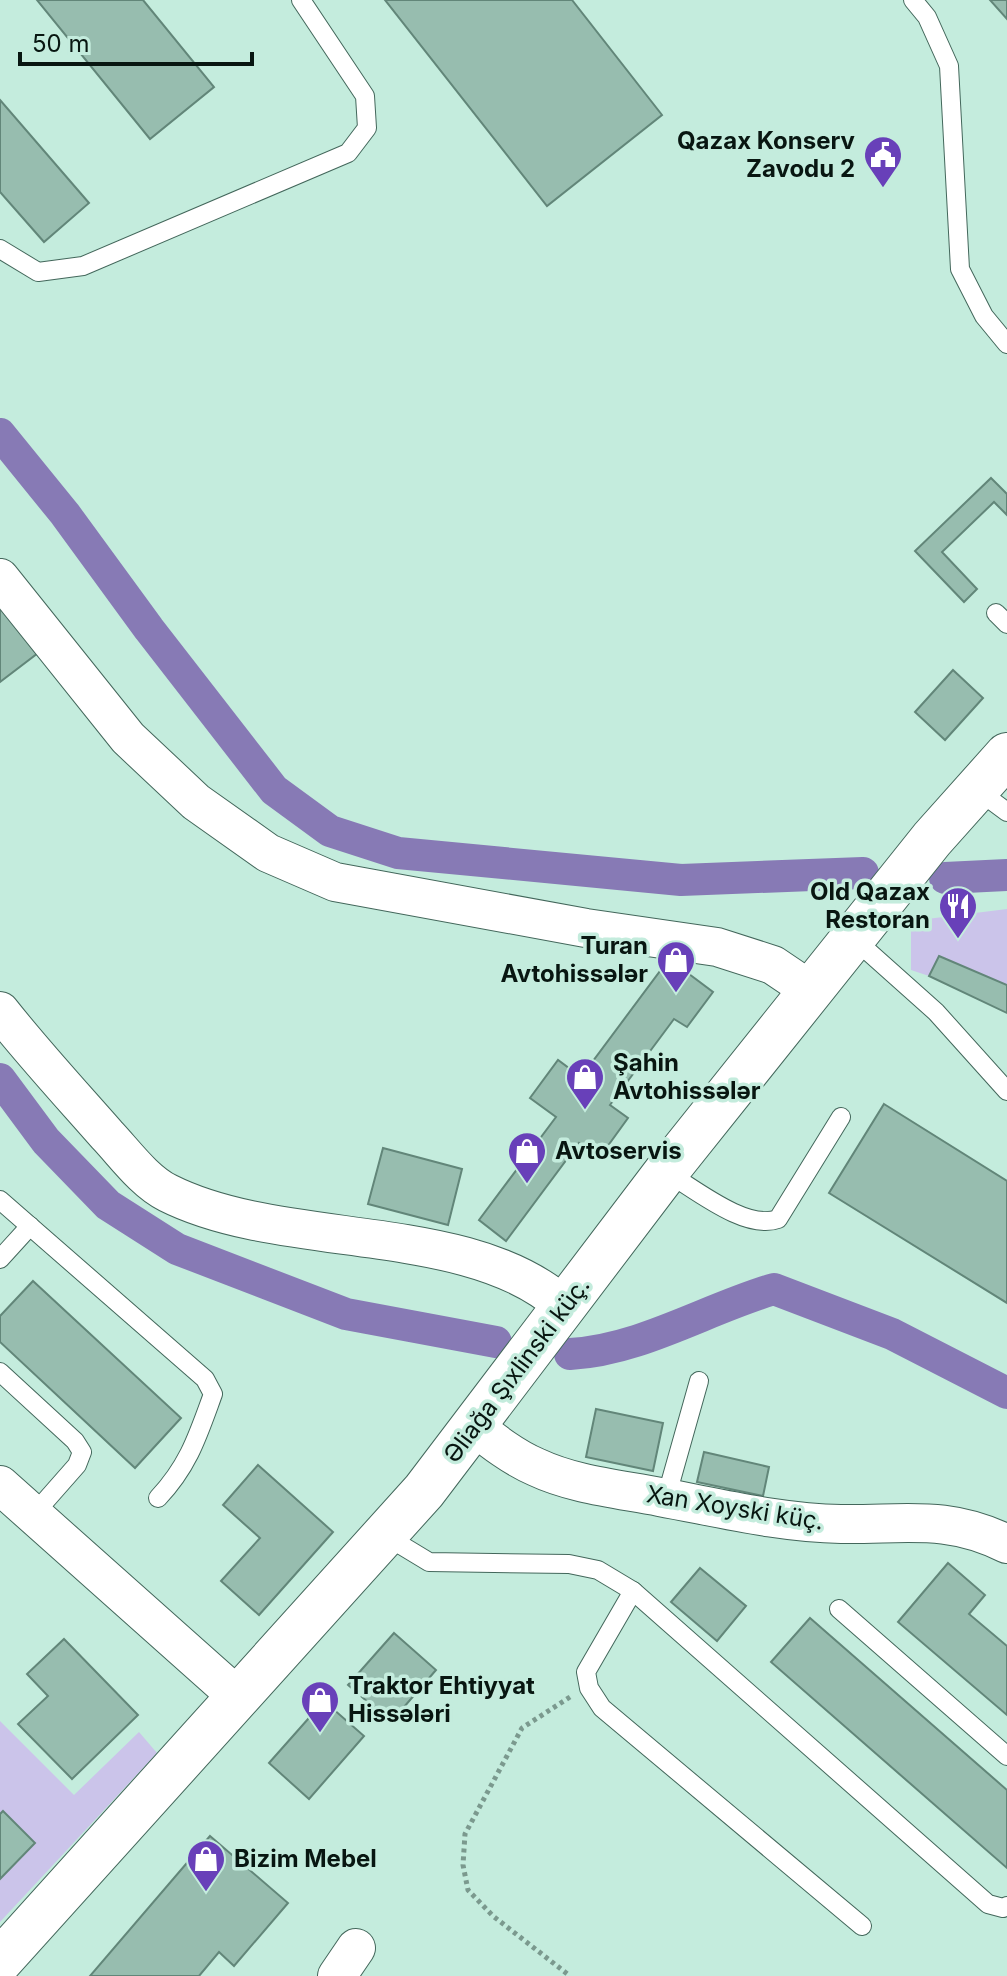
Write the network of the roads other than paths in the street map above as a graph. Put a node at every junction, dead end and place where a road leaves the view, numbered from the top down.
1 (301, 0) edge
2 (913, 0) edge
3 (0, 249) edge
4 (1007, 344) edge
5 (0, 578) edge
6 (1007, 755) edge
7 (991, 801) edge
8 (852, 937) junction
9 (810, 990) junction
10 (0, 1011) edge
11 (1007, 1091) edge
12 (841, 1117) dead end
13 (666, 1172) junction
14 (0, 1200) edge
15 (30, 1226) junction
16 (0, 1259) edge
17 (565, 1307) junction
18 (0, 1372) edge
19 (699, 1381) dead end
20 (475, 1427) junction
21 (0, 1485) edge
22 (158, 1498) dead end
23 (666, 1498) junction
24 (33, 1515) junction
25 (386, 1536) junction
26 (1007, 1544) edge
27 (633, 1591) junction
28 (839, 1609) dead end
29 (238, 1697) junction
30 (1007, 1756) edge
31 (1007, 1906) edge
32 (862, 1926) dead end
33 (0, 1961) edge

1 - 3 lane
2 - 4 lane
5 - 9 street
6 - 7 main road, Əliağa Şıxlinski küç.
7 - 8 main road, Əliağa Şıxlinski küç.
8 - 9 main road, Əliağa Şıxlinski küç.
8 - 11 lane
9 - 13 main road, Əliağa Şıxlinski küç.
10 - 17 street
12 - 13 lane
13 - 17 main road, Əliağa Şıxlinski küç.
14 - 15 lane
15 - 16 lane
15 - 22 lane
17 - 20 main road, Əliağa Şıxlinski küç.
18 - 24 lane
19 - 23 lane
20 - 23 street, Xan Xoyski küç.
20 - 25 main road, Əliağa Şıxlinski küç.
21 - 24 street
23 - 26 street, Xan Xoyski küç.
24 - 29 street
25 - 27 lane
25 - 29 main road, Əliağa Şıxlinski küç.
27 - 31 lane
27 - 32 lane
28 - 30 lane
29 - 33 main road, Əliağa Şıxlinski küç.

